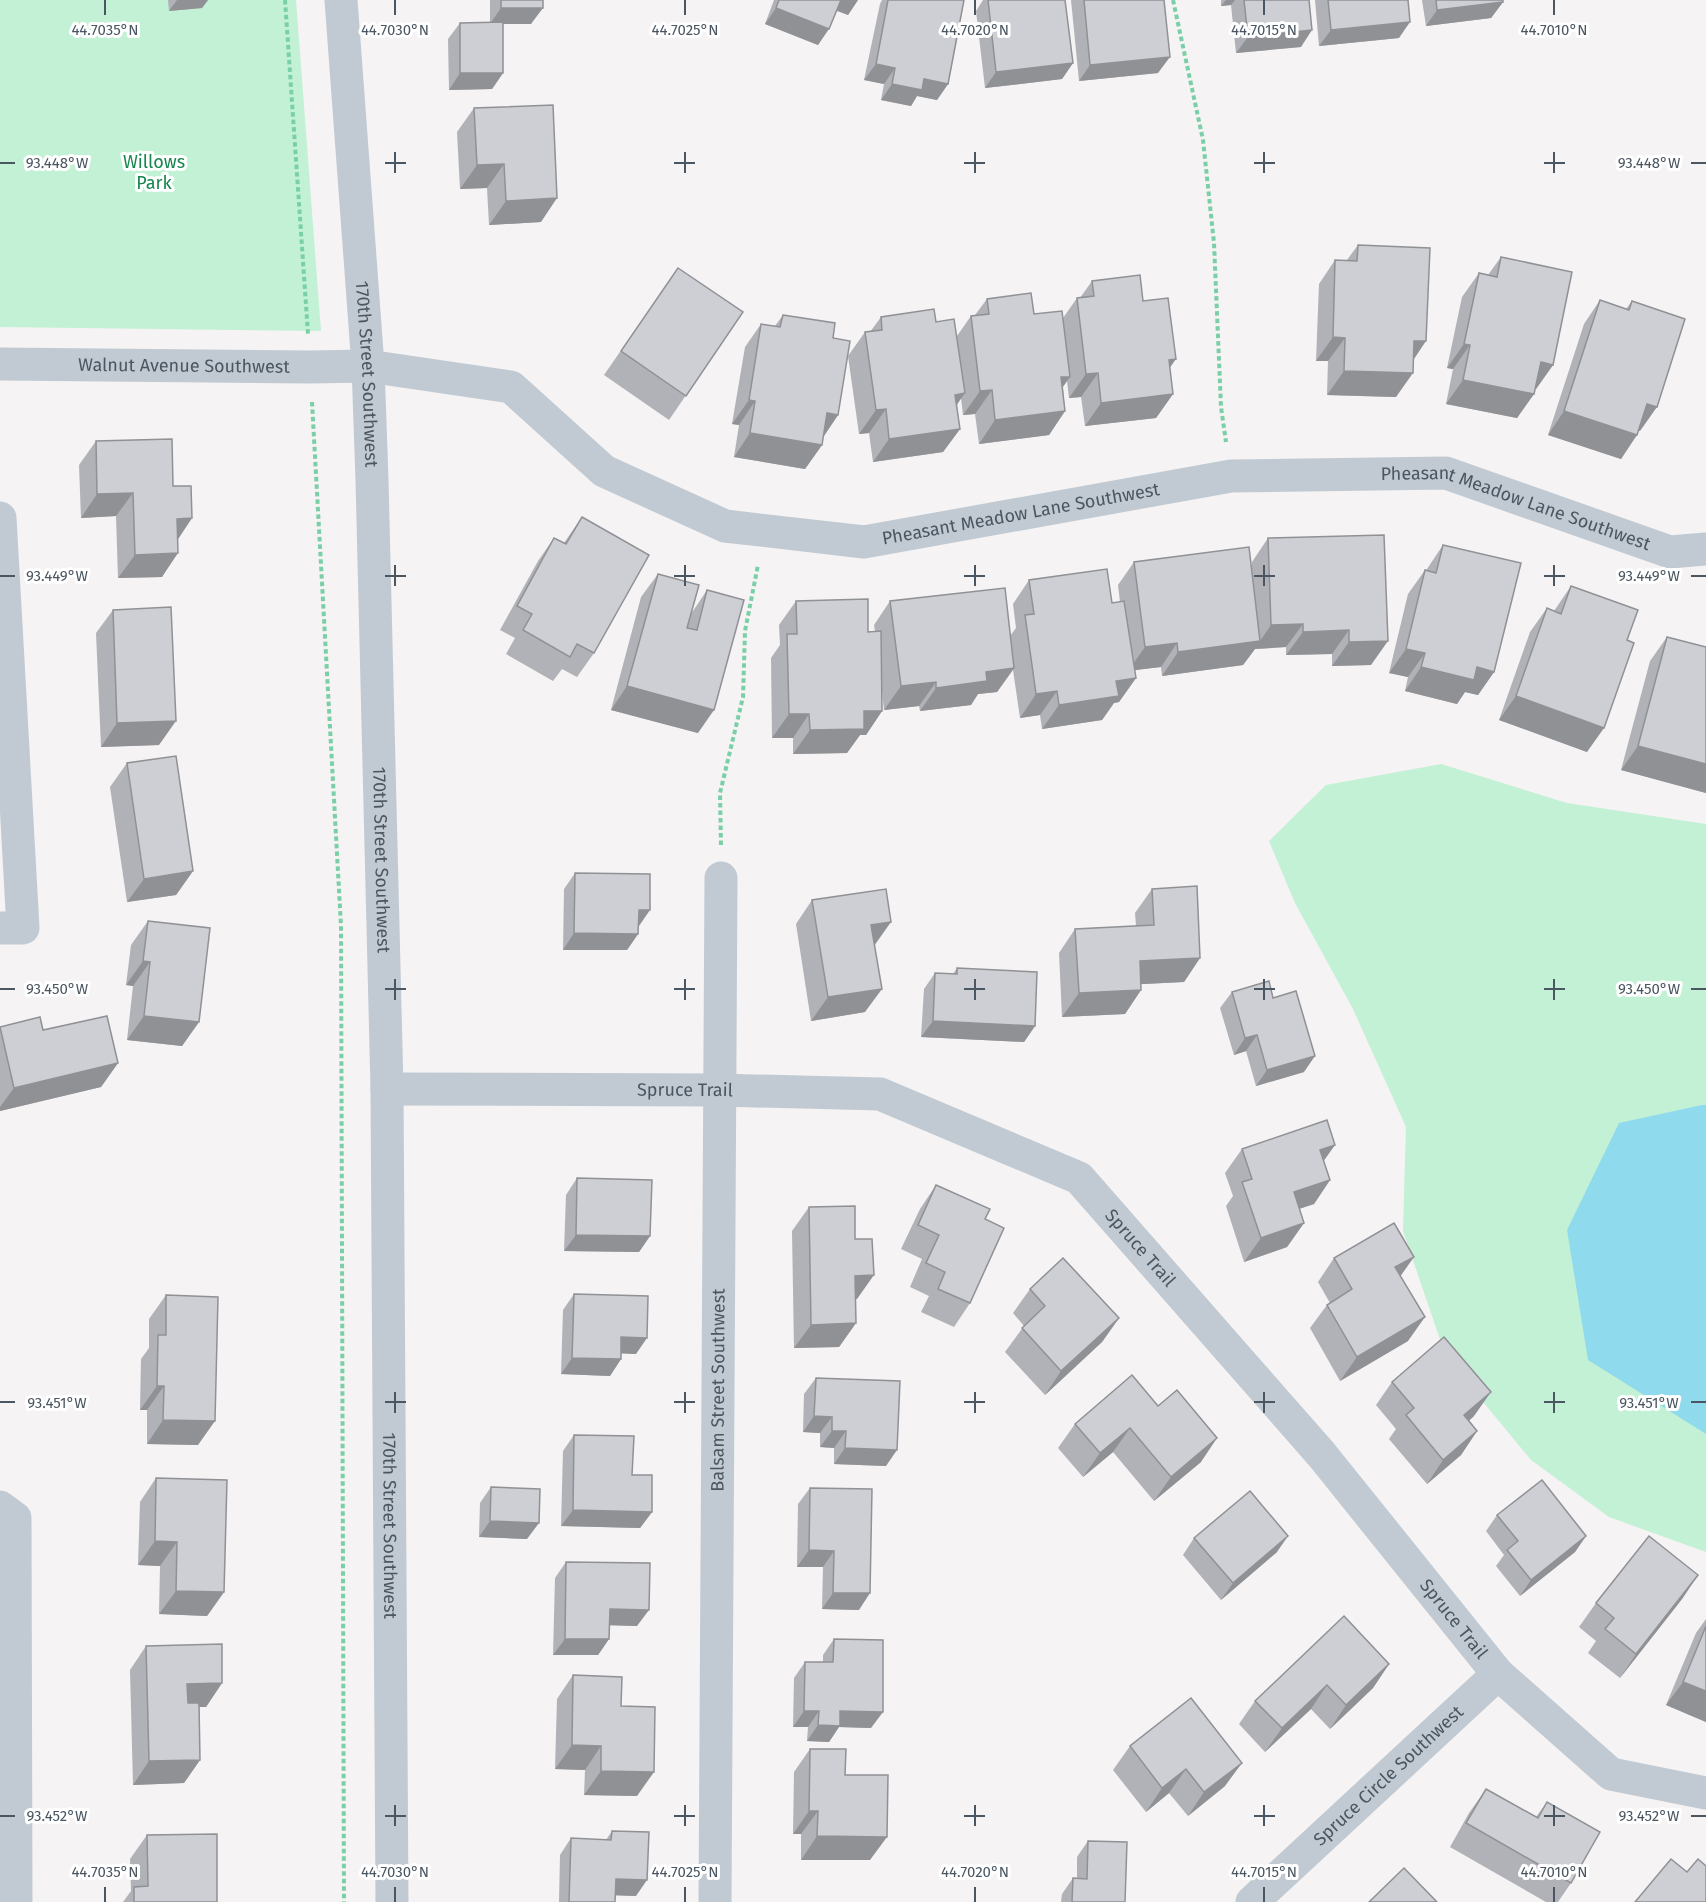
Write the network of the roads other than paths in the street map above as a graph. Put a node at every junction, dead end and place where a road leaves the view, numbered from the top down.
1 (342, 0) edge
2 (0, 364) edge
3 (368, 366) junction
4 (0, 518) edge
5 (1706, 549) edge
6 (721, 878) road end
7 (0, 928) edge
8 (387, 1089) junction
9 (718, 1090) junction
10 (0, 1507) edge
11 (1498, 1674) junction
12 (1706, 1793) edge
13 (16, 1902) edge
14 (393, 1902) edge
15 (715, 1902) edge
16 (1252, 1902) edge

1 - 3 street, 170th Street Southwest
2 - 3 street, Walnut Avenue Southwest
3 - 5 street, Pheasant Meadow Lane Southwest
3 - 8 street, 170th Street Southwest
4 - 7 street
6 - 9 street, Balsam Street Southwest
8 - 9 street, Spruce Trail
8 - 14 street, 170th Street Southwest
9 - 11 street, Spruce Trail
9 - 15 street, Balsam Street Southwest
10 - 13 street
11 - 12 street, Spruce Trail
11 - 16 street, Spruce Circle Southwest

